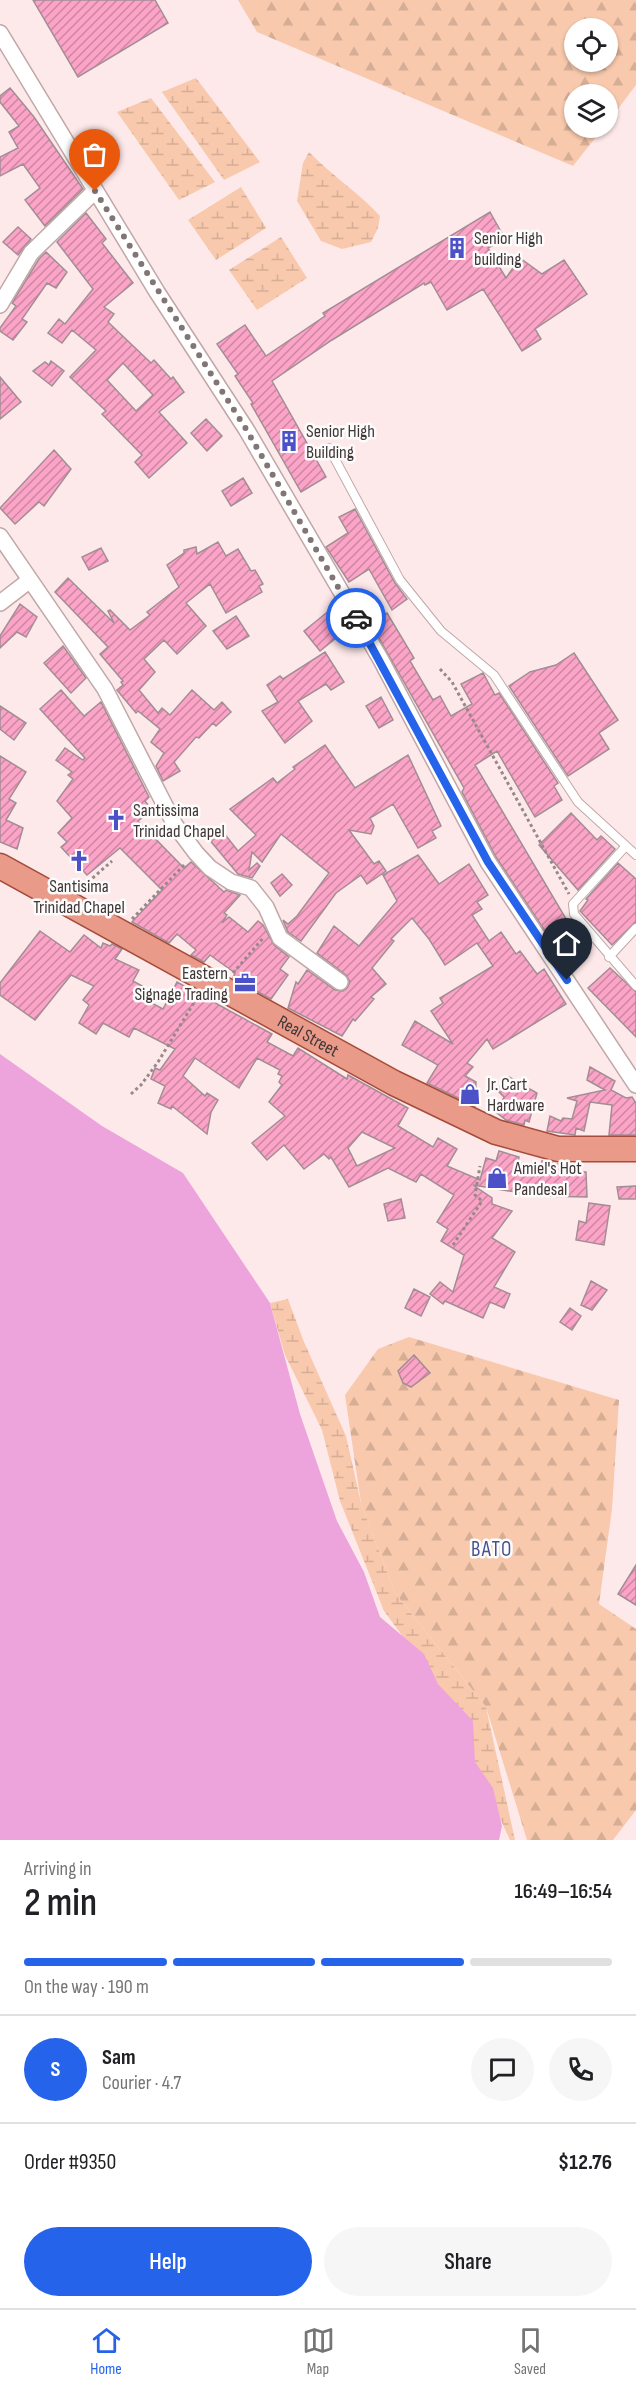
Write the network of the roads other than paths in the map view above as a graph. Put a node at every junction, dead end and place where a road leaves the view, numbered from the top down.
1 (0, 33) edge
2 (95, 191) junction
3 (0, 305) edge
4 (329, 448) dead end
5 (0, 536) edge
6 (30, 580) junction
7 (0, 603) edge
8 (626, 846) junction
9 (636, 855) edge
10 (0, 866) edge
11 (636, 928) edge
12 (609, 957) junction
13 (340, 982) dead end
14 (636, 986) edge
15 (636, 1085) edge
16 (636, 1149) edge

1 - 2 street
2 - 3 street
2 - 15 street
4 - 8 lane
5 - 6 street
6 - 7 street
6 - 13 street
8 - 9 lane
8 - 12 lane
10 - 16 main road, Real Street
11 - 12 lane
12 - 14 lane

